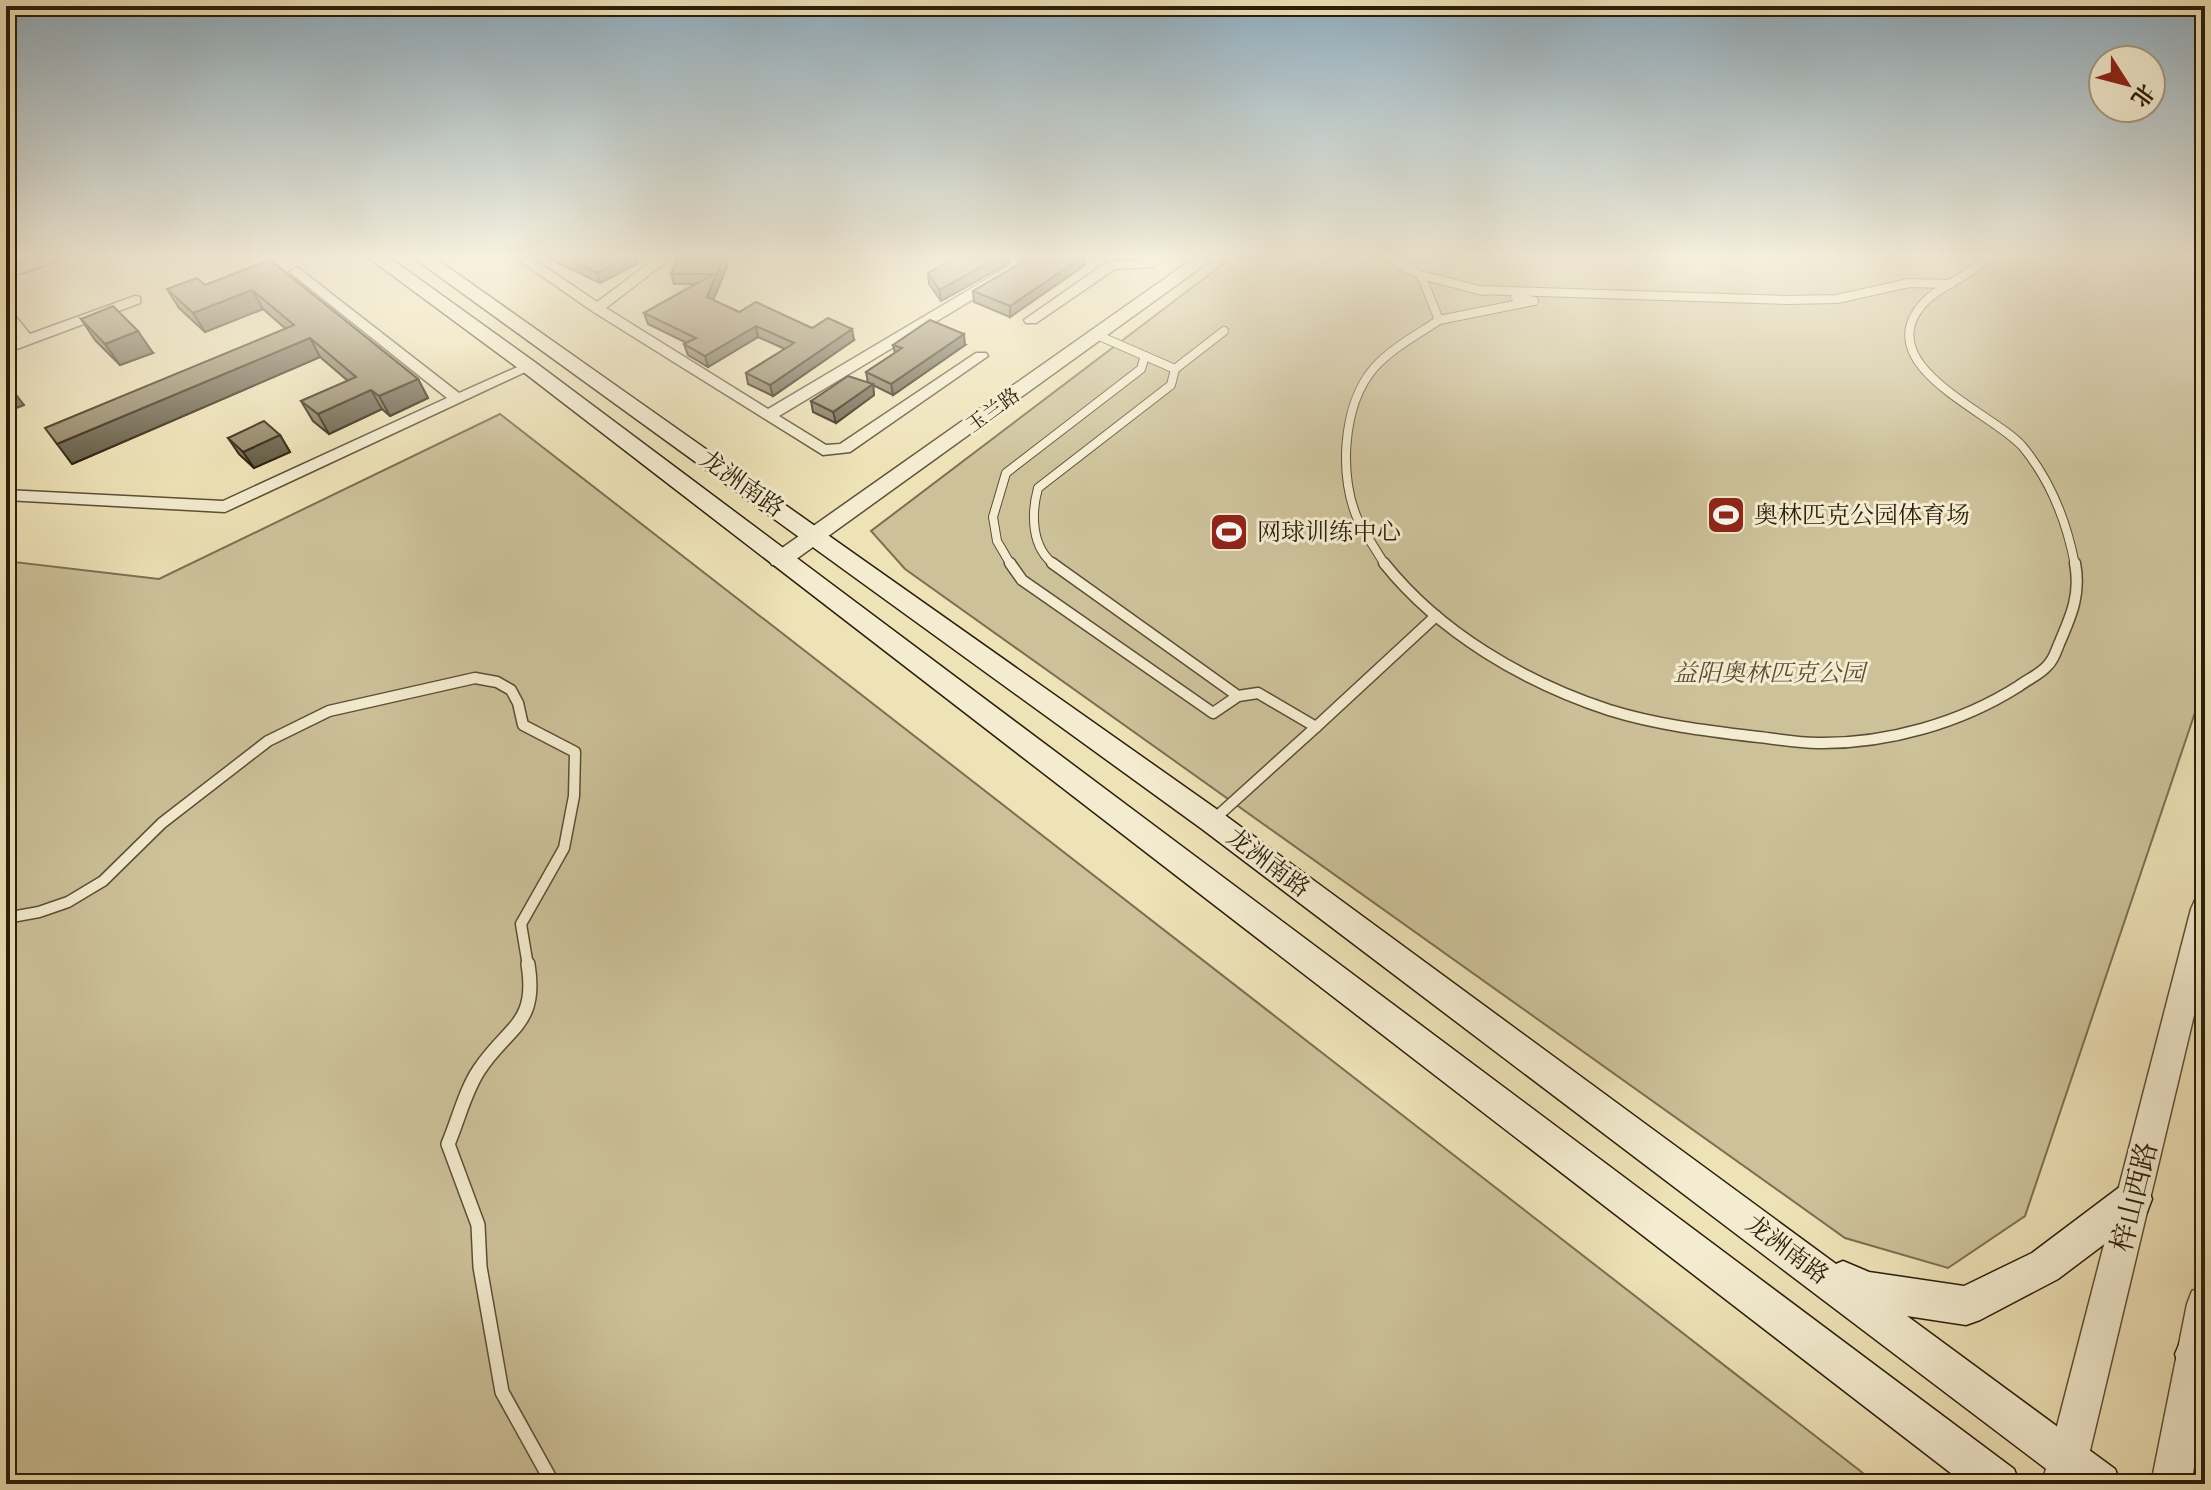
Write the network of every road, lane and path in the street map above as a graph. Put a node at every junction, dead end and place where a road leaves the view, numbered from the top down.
1 (17, 328) edge
2 (61, 328) edge
3 (368, 328) edge
4 (474, 328) edge
5 (522, 328) edge
6 (628, 328) edge
7 (916, 328) edge
8 (1108, 328) edge
9 (1429, 328) edge
10 (1910, 328) edge
11 (1224, 331) dead end
12 (1097, 335) junction
13 (27, 340) junction
14 (6, 349) edge
15 (981, 356) dead end
16 (1145, 356) junction
17 (529, 367) junction
18 (1175, 369) junction
19 (458, 399) junction
20 (768, 416) junction
21 (6, 495) edge
22 (817, 536) junction
23 (780, 560) junction
24 (1436, 616) junction
25 (1238, 696) junction
26 (1316, 727) junction
27 (1212, 821) junction
28 (2205, 909) edge
29 (6, 918) edge
30 (2134, 1199) junction
31 (1802, 1261) junction
32 (2205, 1304) edge
33 (2195, 1354) junction
34 (2205, 1392) edge
35 (2066, 1473) edge
36 (553, 1484) edge
37 (1999, 1484) edge
38 (2100, 1484) edge
39 (2171, 1484) edge

1 - 13 street
2 - 13 street
3 - 19 street
4 - 17 main road, 龙洲南路
5 - 22 main road, 龙洲南路
6 - 20 street
7 - 20 street
8 - 12 street, 玉兰路
9 - 24 lane
10 - 24 lane
11 - 18 lane
12 - 16 lane
12 - 22 street, 玉兰路
13 - 14 street
15 - 20 street
16 - 18 lane
16 - 25 lane
17 - 19 street
17 - 23 main road, 龙洲南路
18 - 25 lane
19 - 21 street
22 - 23 street, 玉兰路
22 - 27 main road, 龙洲南路
23 - 37 main road, 龙洲南路
24 - 26 lane
25 - 26 lane
26 - 27 lane
27 - 31 main road, 龙洲南路
28 - 30 street, 梓山西路
29 - 36 lane
30 - 31 main road
30 - 35 street, 梓山西路
31 - 35 main road, 龙洲南路
32 - 33 street
33 - 34 main road
33 - 39 street
35 - 38 main road, 龙洲南路

